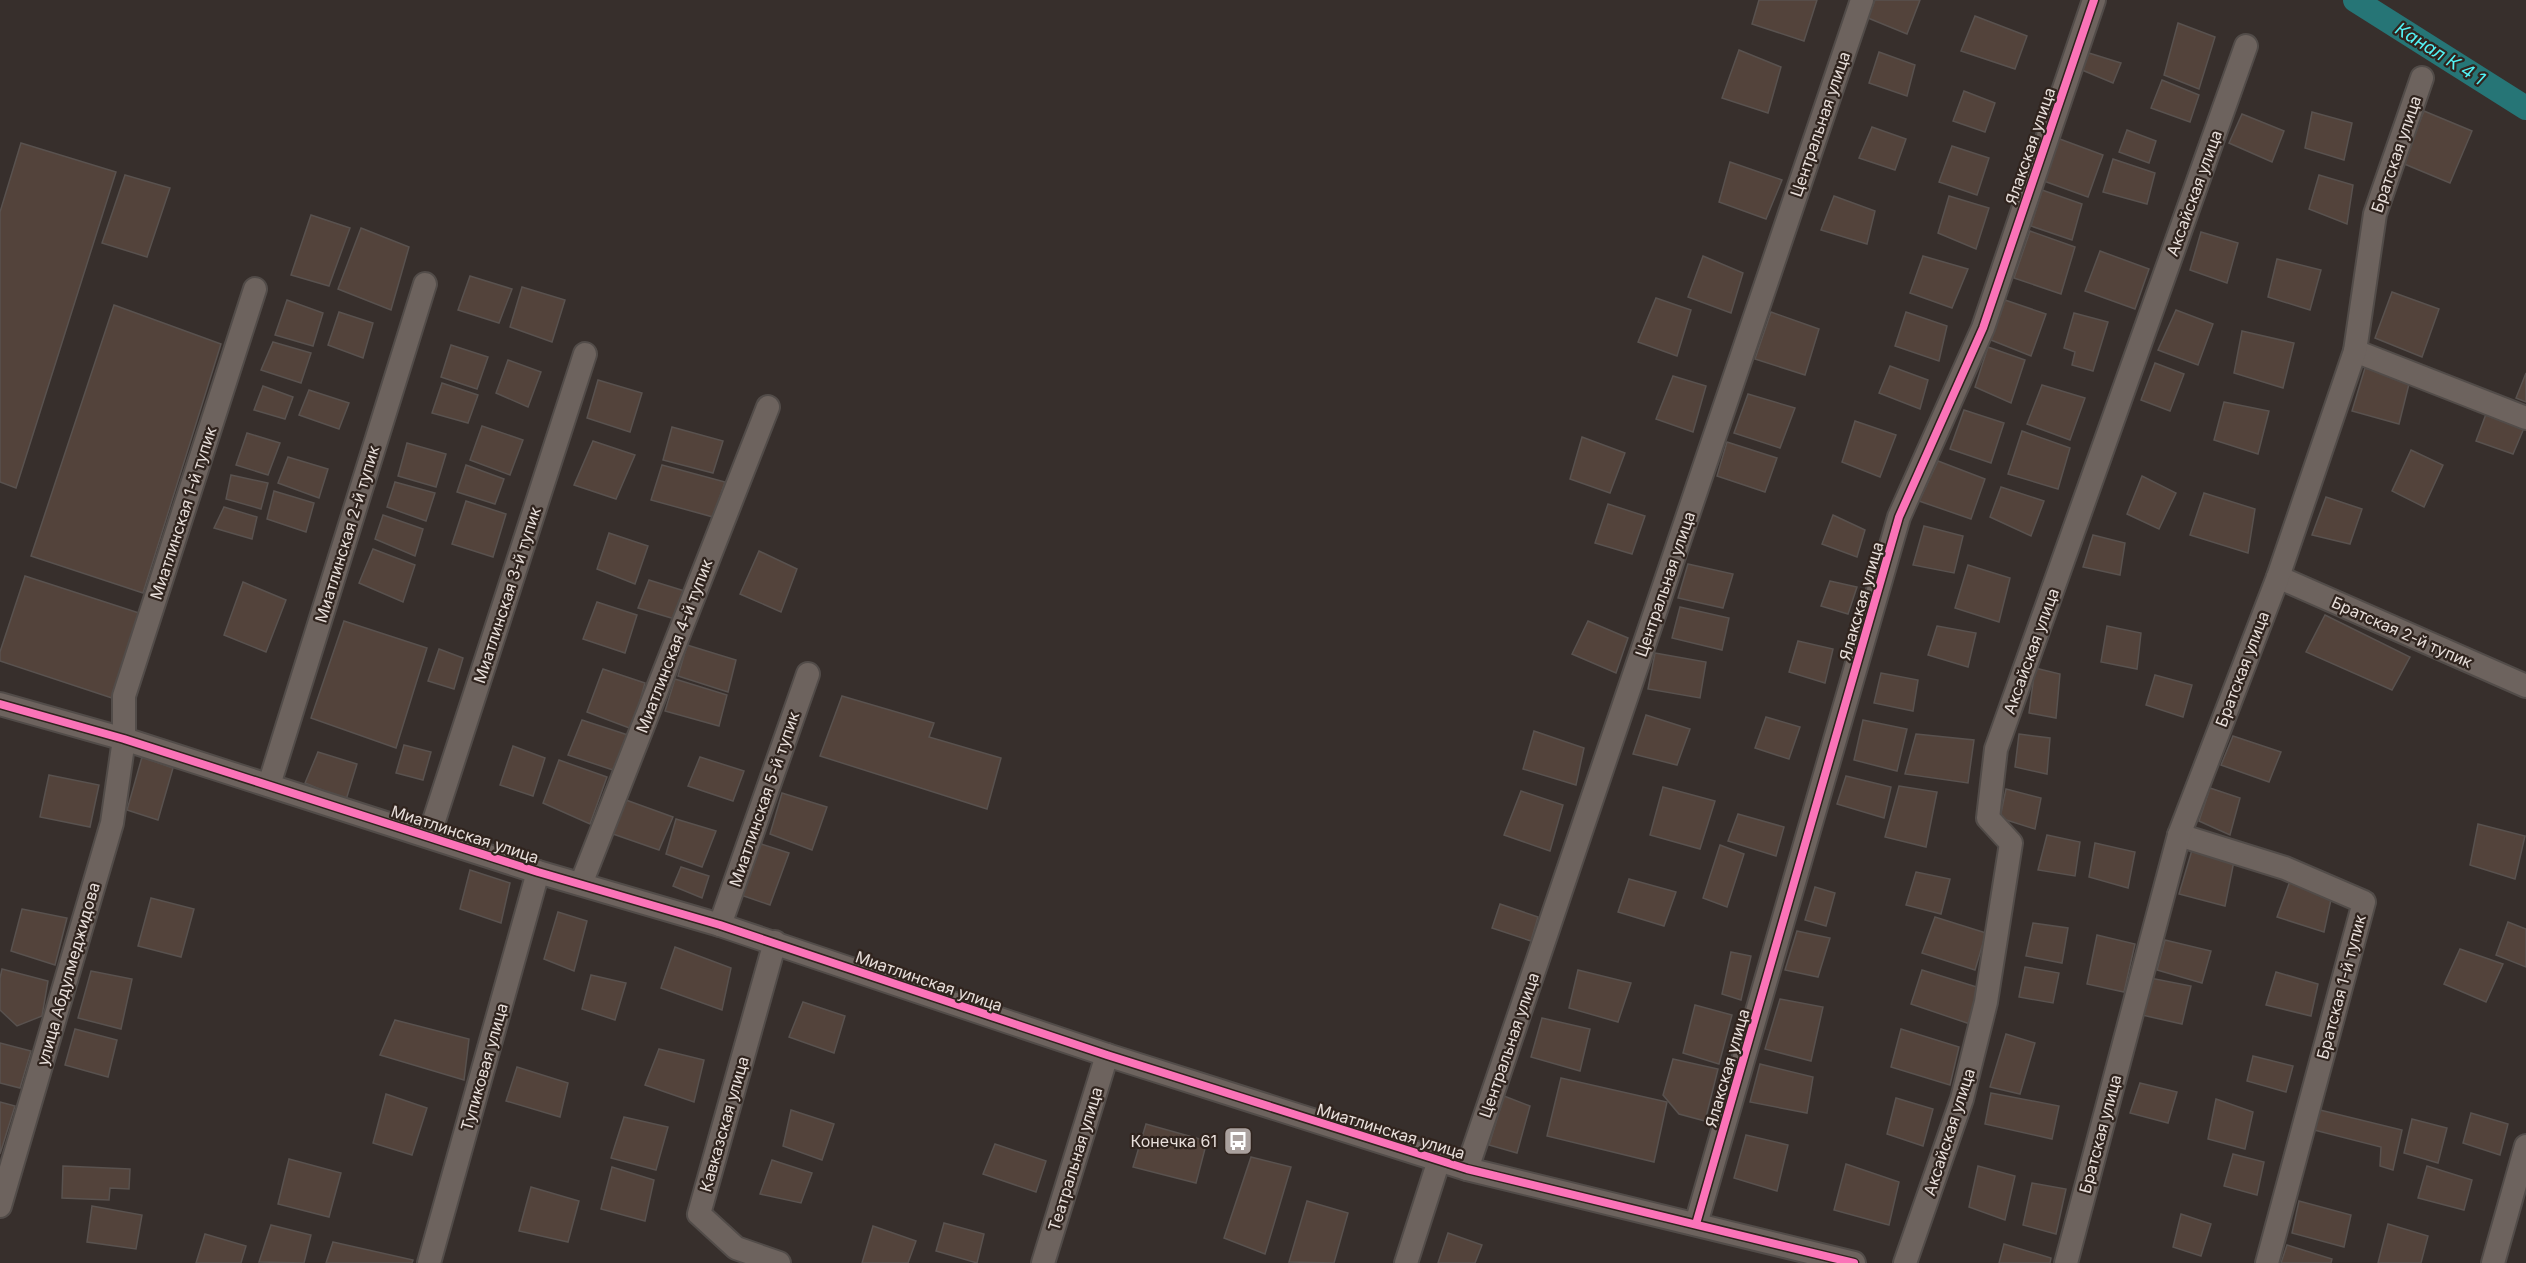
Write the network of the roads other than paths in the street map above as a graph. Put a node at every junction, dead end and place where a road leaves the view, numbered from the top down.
1 (1862, 0) edge
2 (2094, 0) edge
3 (2246, 46) dead end
4 (2422, 78) dead end
5 (426, 284) dead end
6 (255, 289) dead end
7 (2355, 351) junction
8 (585, 354) dead end
9 (768, 407) dead end
10 (2526, 418) edge
11 (2278, 577) junction
12 (808, 674) dead end
13 (2526, 686) edge
14 (0, 704) edge
15 (124, 739) junction
16 (269, 785) junction
17 (2179, 835) junction
18 (429, 836) junction
19 (538, 872) junction
20 (581, 884) junction
21 (720, 924) junction
22 (775, 942) junction
23 (1107, 1055) junction
24 (2526, 1146) edge
25 (1439, 1160) junction
26 (1467, 1169) junction
27 (0, 1206) edge
28 (1696, 1224) junction
29 (1773, 1254) edge
30 (429, 1263) edge
31 (779, 1263) edge
32 (1043, 1263) edge
33 (1406, 1263) edge
34 (1854, 1263) edge
35 (1905, 1263) edge
36 (2066, 1263) edge
37 (2267, 1263) edge
38 (2493, 1263) edge

1 - 26 street, Центральная улица
2 - 28 street, Ялакская улица
3 - 35 street, Аксайская улица
4 - 7 street, Братская улица
5 - 16 street, Миатлинская 2-й тупик
6 - 15 street, Миатлинская 1-й тупик
7 - 10 street
7 - 11 street, Братская улица
8 - 18 street, Миатлинская 3-й тупик
9 - 20 street, Миатлинская 4-й тупик
11 - 13 street, Братская 2-й тупик
11 - 17 street, Братская улица
12 - 21 street, Миатлинская 5-й тупик
14 - 15 street, Миатлинская улица
15 - 16 street, Миатлинская улица
15 - 27 street, улица Абдулмеджидова
16 - 18 street, Миатлинская улица
17 - 36 street, Братская улица
17 - 37 street, Братская 1-й тупик
18 - 19 street, Миатлинская улица
19 - 20 street, Миатлинская улица
19 - 30 street, Тупиковая улица
20 - 21 street, Миатлинская улица
21 - 22 street, Миатлинская улица
22 - 23 street, Миатлинская улица
22 - 31 street, Кавказская улица
23 - 25 street, Миатлинская улица
23 - 32 street, Театральная улица
24 - 38 street
25 - 26 street, Миатлинская улица
25 - 33 street
26 - 28 street, Миатлинская улица
28 - 29 street, Миатлинская улица
29 - 34 street, Миатлинская улица

